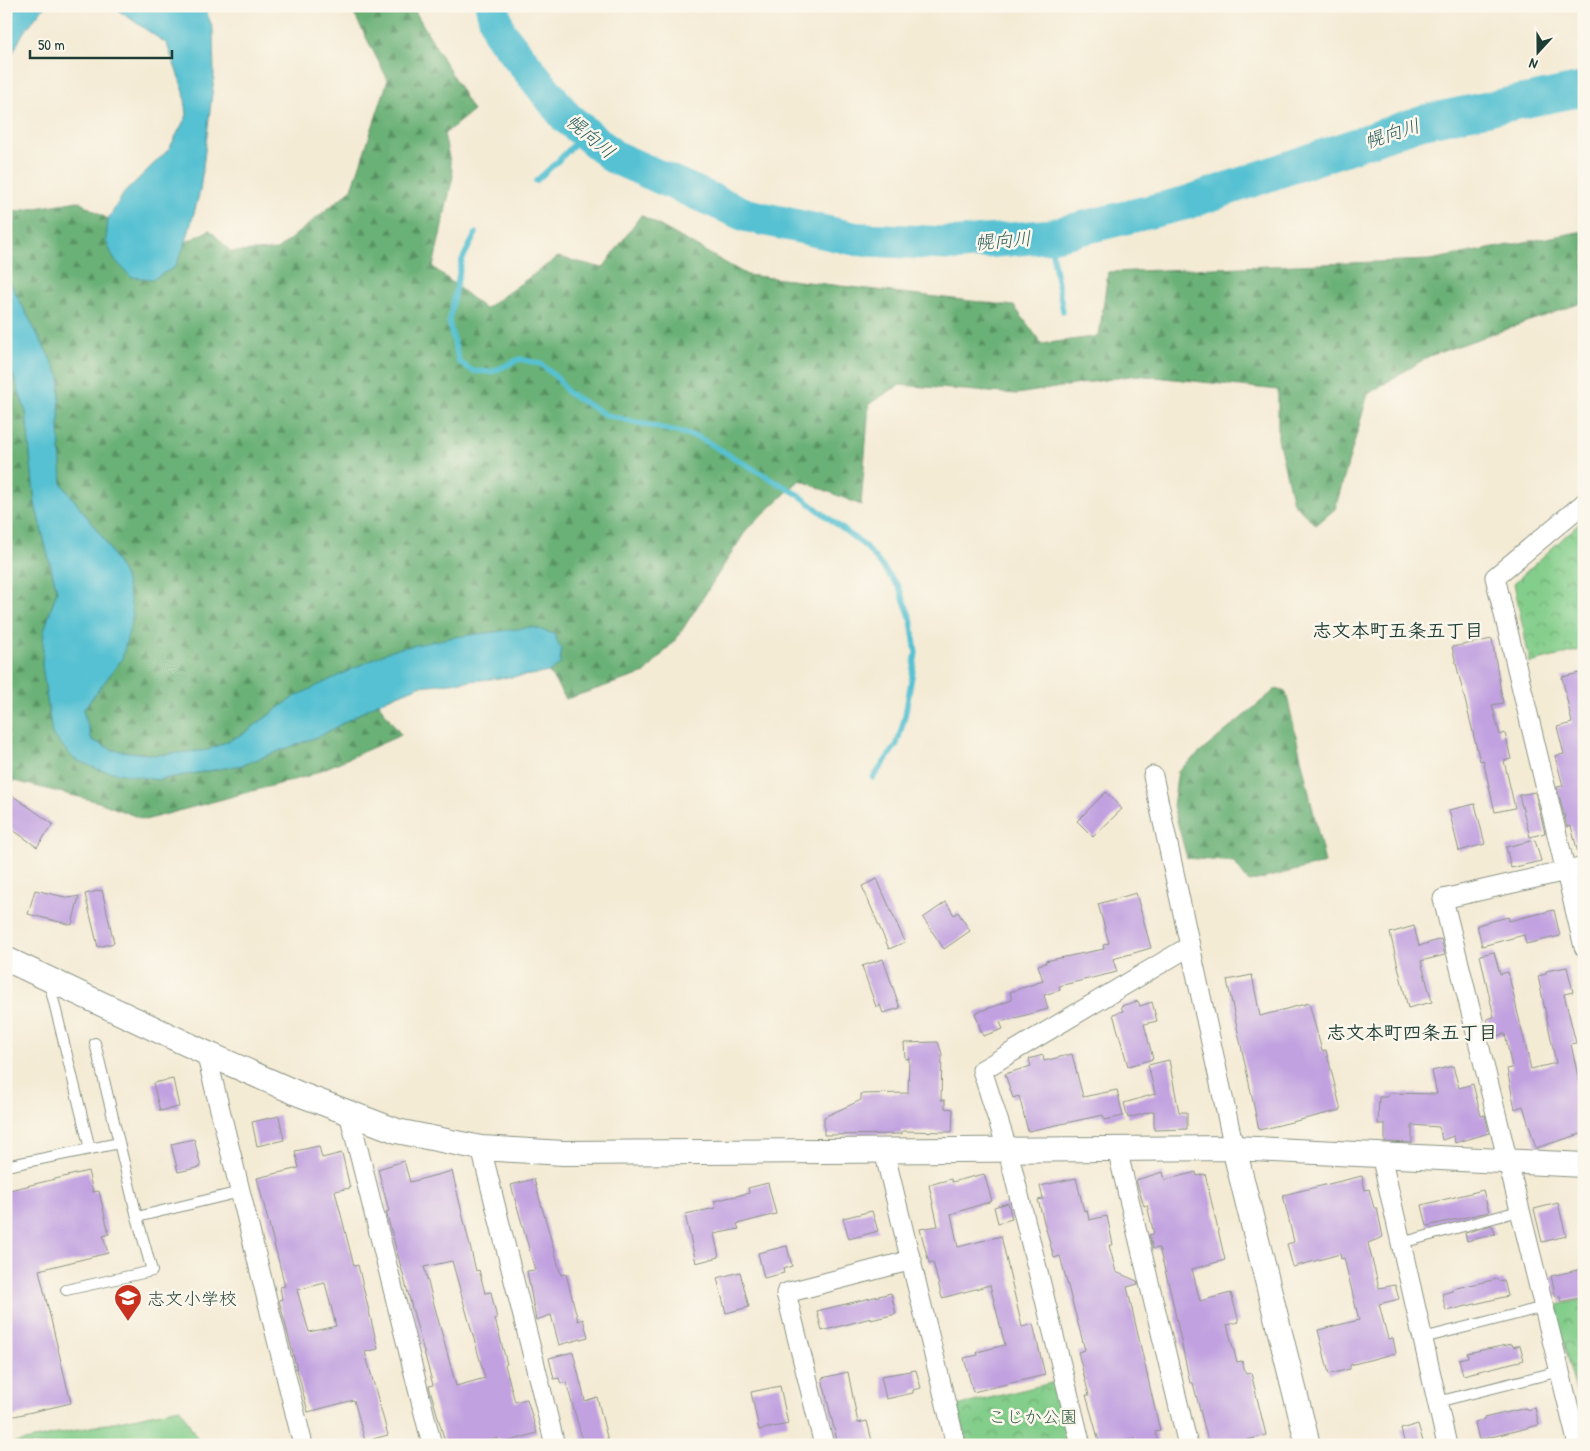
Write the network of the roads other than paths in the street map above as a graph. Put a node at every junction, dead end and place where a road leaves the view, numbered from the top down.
1 (1584, 503) edge
2 (1153, 776) dead end
3 (1584, 867) edge
4 (1565, 871) junction
5 (1190, 946) junction
6 (1584, 947) edge
7 (6, 959) edge
8 (48, 979) junction
9 (95, 1044) dead end
10 (206, 1053) junction
11 (349, 1113) junction
12 (119, 1143) junction
13 (481, 1148) junction
14 (1234, 1148) junction
15 (90, 1149) junction
16 (1117, 1149) junction
17 (1008, 1150) junction
18 (884, 1151) junction
19 (1380, 1155) junction
20 (1507, 1161) junction
21 (1584, 1165) edge
22 (6, 1166) edge
23 (240, 1192) junction
24 (1520, 1211) junction
25 (137, 1217) junction
26 (1401, 1243) junction
27 (912, 1260) junction
28 (66, 1290) dead end
29 (1544, 1307) junction
30 (1423, 1338) junction
31 (1560, 1371) junction
32 (1437, 1402) junction
33 (303, 1445) edge
34 (432, 1445) edge
35 (555, 1445) edge
36 (824, 1445) edge
37 (956, 1445) edge
38 (1081, 1445) edge
39 (1188, 1445) edge
40 (1308, 1445) edge
41 (1447, 1445) edge
42 (1578, 1445) edge

1 - 4 street
2 - 5 street
3 - 4 street
4 - 6 street
4 - 20 street
5 - 14 street
5 - 17 street
7 - 8 street
8 - 10 street
8 - 15 lane
9 - 12 lane
10 - 11 street
10 - 23 street
11 - 13 street
11 - 34 street
12 - 15 lane
12 - 25 lane
13 - 18 street
13 - 35 street
14 - 16 street
14 - 19 street
14 - 40 street
15 - 22 lane
16 - 17 street
16 - 39 street
17 - 18 street
17 - 38 street
18 - 27 street
19 - 20 street
19 - 26 street
20 - 21 street
20 - 24 street
23 - 25 lane
23 - 33 street
24 - 26 lane
24 - 29 street
25 - 28 lane
26 - 30 street
27 - 36 street
27 - 37 street
29 - 30 lane
29 - 31 street
30 - 32 street
31 - 32 lane
31 - 42 street
32 - 41 street

